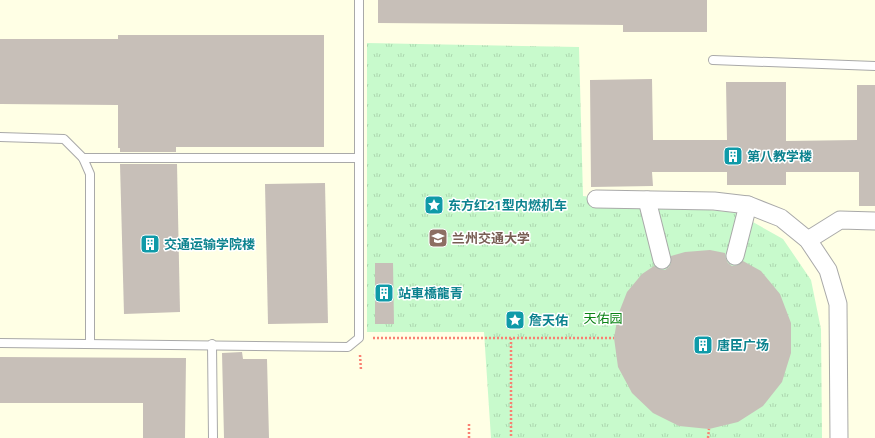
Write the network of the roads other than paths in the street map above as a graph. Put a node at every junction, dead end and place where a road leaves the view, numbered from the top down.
1 (359, 0) edge
2 (713, 60) dead end
3 (875, 66) edge
4 (0, 138) edge
5 (83, 158) junction
6 (359, 158) junction
7 (596, 199) dead end
8 (647, 200) junction
9 (748, 205) junction
10 (875, 220) edge
11 (808, 240) junction
12 (735, 256) dead end
13 (662, 260) dead end
14 (0, 343) edge
15 (90, 343) junction
16 (212, 344) junction
17 (213, 438) edge
18 (839, 438) edge

1 - 6 lane
2 - 3 lane
4 - 5 lane
5 - 6 lane
5 - 15 lane
6 - 16 lane
7 - 8 street
8 - 9 street
8 - 13 street
9 - 11 street
9 - 12 street
10 - 11 street
11 - 18 street
14 - 15 lane
15 - 16 lane
16 - 17 lane

